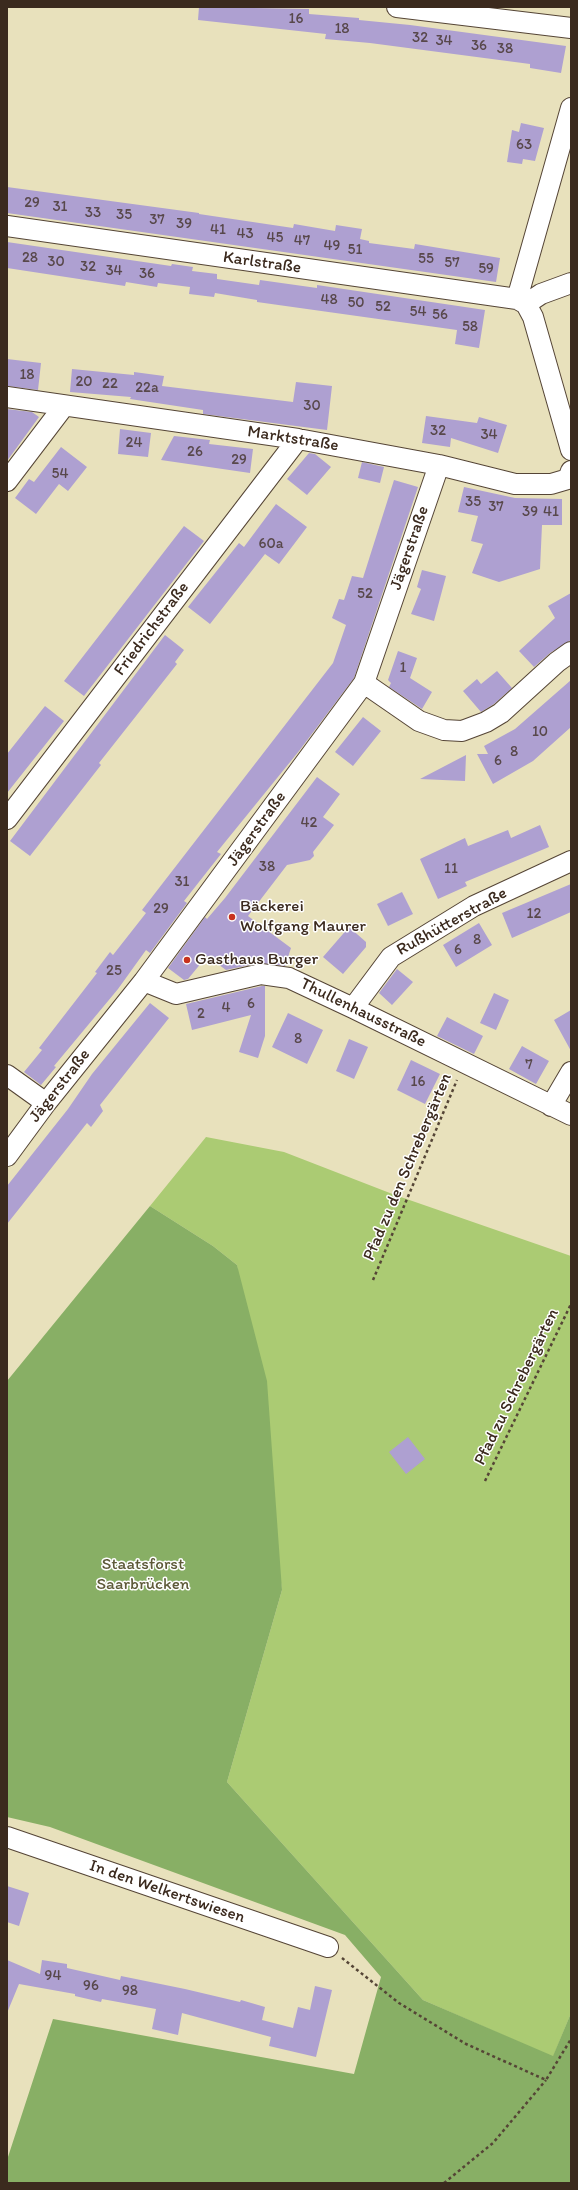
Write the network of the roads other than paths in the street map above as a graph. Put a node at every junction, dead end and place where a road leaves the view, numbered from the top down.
1 (397, 7) edge
2 (571, 28) edge
3 (571, 108) edge
4 (7, 226) edge
5 (571, 283) edge
6 (521, 302) junction
7 (7, 397) edge
8 (64, 406) junction
9 (298, 439) junction
10 (571, 450) edge
11 (439, 465) junction
12 (571, 471) edge
13 (7, 481) edge
14 (571, 652) edge
15 (364, 683) junction
16 (7, 819) edge
17 (571, 861) edge
18 (144, 981) junction
19 (353, 1008) junction
20 (571, 1072) edge
21 (7, 1075) edge
22 (46, 1103) junction
23 (551, 1106) junction
24 (571, 1115) edge
25 (7, 1156) edge
26 (7, 1837) edge
27 (328, 1947) road end

1 - 2 street
3 - 6 street
4 - 6 street, Karlstraße
5 - 6 street
6 - 10 street
7 - 8 street, Marktstraße
8 - 9 street, Marktstraße
8 - 13 street
9 - 11 street, Marktstraße
9 - 16 street, Friedrichstraße
11 - 12 street, Marktstraße
11 - 15 street, Jägerstraße
14 - 15 street
15 - 18 street, Jägerstraße
17 - 19 street, Rußhütterstraße
18 - 19 street, Thullenhausstraße
18 - 22 street, Jägerstraße
19 - 23 street, Thullenhausstraße
20 - 23 street
21 - 22 street
22 - 25 street, Jägerstraße
23 - 24 street, Thullenhausstraße
26 - 27 street, In den Welkertswiesen

